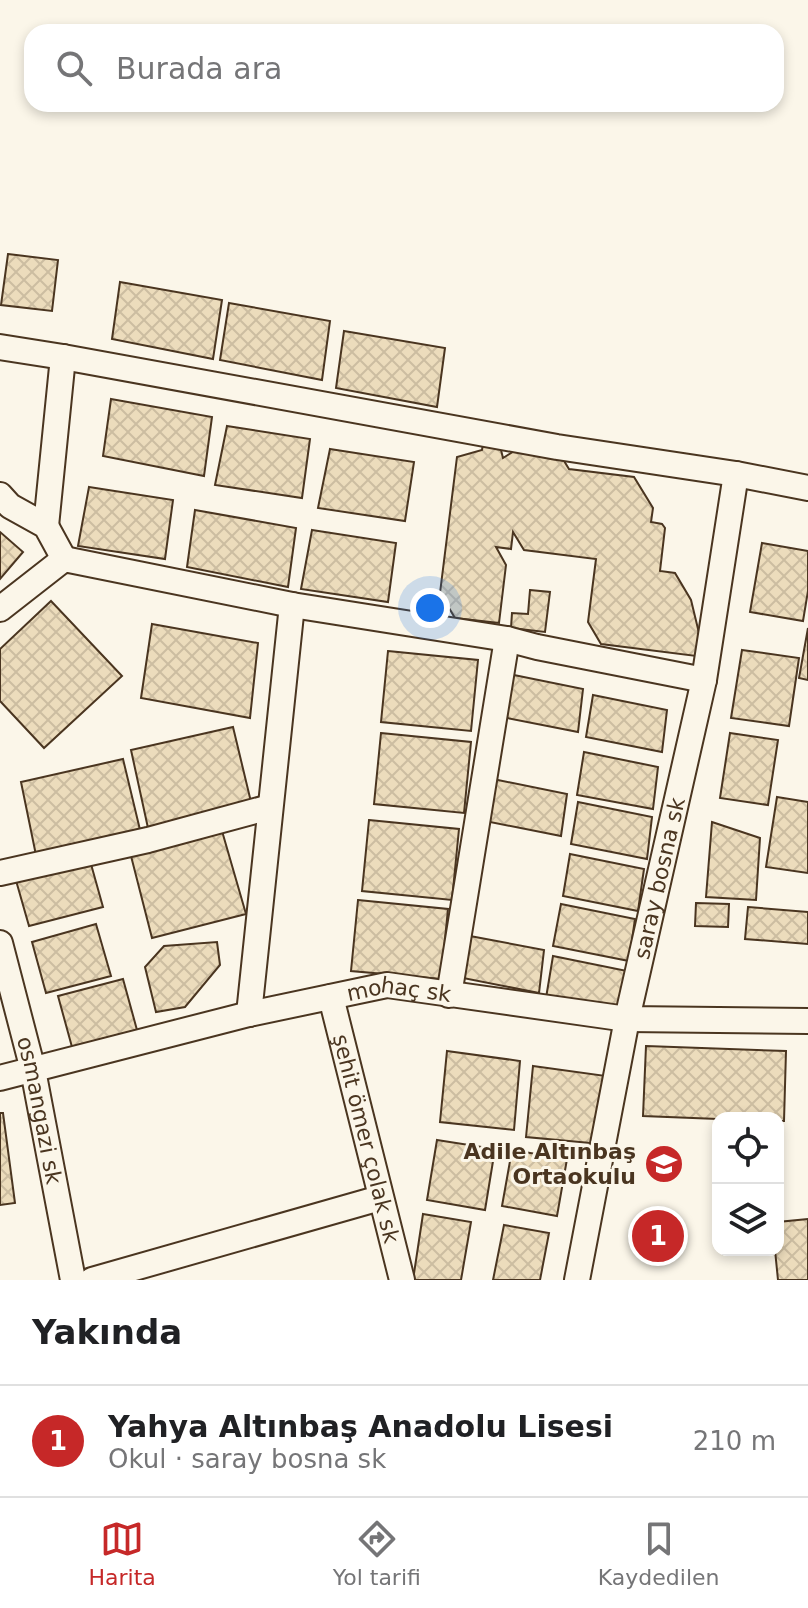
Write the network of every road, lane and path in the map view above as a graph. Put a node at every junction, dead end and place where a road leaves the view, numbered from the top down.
1 (0, 347) edge
2 (63, 357) junction
3 (736, 474) junction
4 (808, 488) edge
5 (0, 495) edge
6 (46, 526) junction
7 (64, 559) junction
8 (292, 605) junction
9 (0, 609) edge
10 (507, 639) junction
11 (704, 680) junction
12 (270, 807) junction
13 (0, 873) edge
14 (0, 943) edge
15 (449, 995) junction
16 (331, 997) junction
17 (249, 1014) junction
18 (627, 1019) junction
19 (808, 1021) edge
20 (33, 1070) junction
21 (0, 1078) edge
22 (380, 1198) junction
23 (73, 1280) edge
24 (92, 1280) edge
25 (402, 1280) edge
26 (577, 1280) edge

1 - 2 street
2 - 3 street
2 - 6 street
3 - 4 street
3 - 11 street, saray bosna sk
5 - 6 street
6 - 7 street
7 - 8 street
7 - 9 street
8 - 10 street
8 - 12 street
10 - 11 street
10 - 15 street
11 - 18 street, saray bosna sk
12 - 13 street
12 - 17 street
14 - 20 street, osmangazi sk
15 - 16 street, mohaç sk
15 - 18 street, mohaç sk
16 - 17 street, mohaç sk
16 - 22 street, şehit ömer çolak sk
17 - 20 street, mohaç sk
18 - 19 street, mohaç sk
18 - 26 street, saray bosna sk
20 - 21 street, mohaç sk
20 - 23 street, osmangazi sk
22 - 24 street
22 - 25 street, şehit ömer çolak sk

